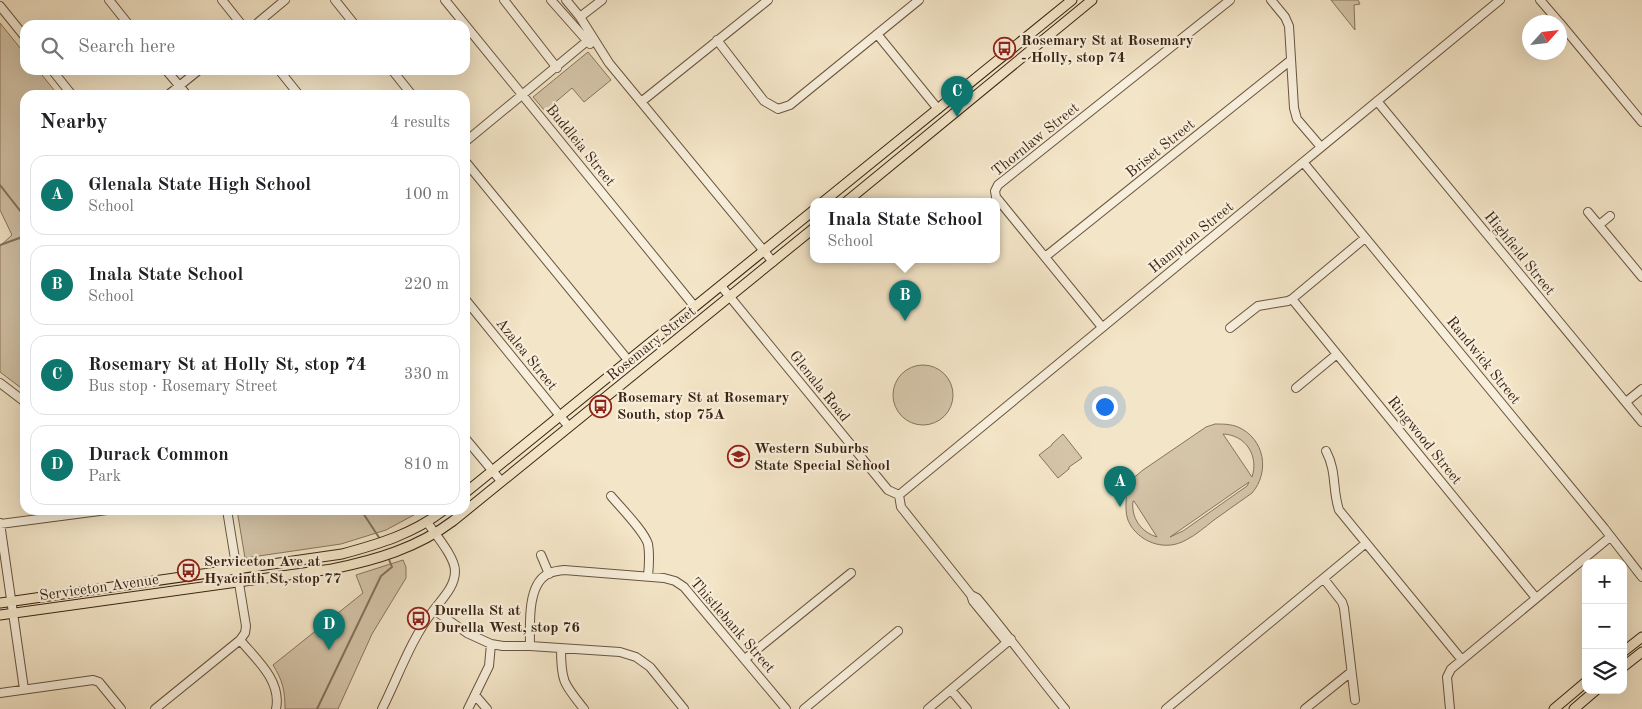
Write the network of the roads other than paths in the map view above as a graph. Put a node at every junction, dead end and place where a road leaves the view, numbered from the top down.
1 (109, 0) edge
2 (222, 0) edge
3 (285, 0) edge
4 (335, 0) edge
5 (445, 0) edge
6 (504, 0) edge
7 (551, 0) edge
8 (566, 0) edge
9 (602, 0) edge
10 (768, 0) edge
11 (919, 0) edge
12 (1072, 0) edge
13 (1092, 0) edge
14 (1230, 0) edge
15 (1271, 0) edge
16 (1500, 0) edge
17 (1540, 0) edge
18 (0, 6) edge
19 (1552, 15) edge
20 (580, 17) junction
21 (126, 20) edge
22 (238, 20) edge
23 (261, 20) edge
24 (351, 20) edge
25 (461, 20) edge
26 (470, 30) edge
27 (20, 31) edge
28 (1567, 33) edge
29 (877, 34) junction
30 (590, 40) junction
31 (717, 40) junction
32 (1291, 60) junction
33 (557, 68) junction
34 (56, 75) edge
35 (170, 75) edge
36 (193, 75) edge
37 (283, 75) edge
38 (396, 75) edge
39 (179, 86) junction
40 (68, 90) edge
41 (174, 90) edge
42 (183, 90) edge
43 (296, 90) edge
44 (408, 90) edge
45 (523, 95) junction
46 (1378, 101) junction
47 (642, 102) junction
48 (938, 109) junction
49 (1642, 122) edge
50 (470, 138) edge
51 (1321, 147) junction
52 (1303, 162) junction
53 (470, 167) edge
54 (828, 198) edge
55 (851, 198) edge
56 (996, 198) edge
57 (1000, 203) edge
58 (1588, 212) dead end
59 (810, 213) edge
60 (1610, 216) dead end
61 (1599, 225) junction
62 (810, 231) edge
63 (1366, 238) junction
64 (763, 251) junction
65 (1045, 257) junction
66 (773, 262) junction
67 (1642, 277) edge
68 (721, 286) junction
69 (730, 297) junction
70 (1292, 298) junction
71 (470, 305) edge
72 (695, 307) junction
73 (1102, 327) junction
74 (1230, 328) dead end
75 (1337, 354) junction
76 (628, 360) junction
77 (0, 383) edge
78 (1296, 388) dead end
79 (1642, 388) edge
80 (20, 398) edge
81 (1626, 402) junction
82 (559, 415) junction
83 (1642, 422) edge
84 (568, 427) junction
85 (470, 444) edge
86 (1326, 451) dead end
87 (492, 470) junction
88 (500, 481) junction
89 (470, 489) edge
90 (899, 495) junction
91 (611, 496) dead end
92 (470, 505) edge
93 (63, 515) edge
94 (228, 515) edge
95 (437, 515) edge
96 (458, 515) edge
97 (427, 522) junction
98 (0, 524) edge
99 (435, 534) junction
100 (1610, 537) junction
101 (1366, 543) junction
102 (541, 555) dead end
103 (236, 570) junction
104 (851, 573) dead end
105 (548, 574) junction
106 (648, 576) junction
107 (1642, 577) edge
108 (1324, 579) junction
109 (240, 581) junction
110 (1536, 598) junction
111 (11, 601) junction
112 (0, 603) edge
113 (434, 610) junction
114 (13, 614) junction
115 (0, 615) edge
116 (898, 631) dead end
117 (1642, 636) edge
118 (240, 640) junction
119 (1009, 641) junction
120 (491, 644) junction
121 (530, 646) junction
122 (562, 649) junction
123 (1627, 649) edge
124 (1642, 652) edge
125 (745, 660) junction
126 (1462, 660) junction
127 (1627, 664) edge
128 (1351, 672) junction
129 (1582, 685) edge
130 (24, 689) junction
131 (952, 690) junction
132 (0, 693) edge
133 (1591, 694) edge
134 (475, 695) junction
135 (1355, 700) dead end
136 (1308, 708) edge
137 (121, 709) edge
138 (155, 709) edge
139 (276, 709) edge
140 (382, 709) edge
141 (468, 709) edge
142 (486, 709) edge
143 (584, 709) edge
144 (684, 709) edge
145 (786, 709) edge
146 (804, 709) edge
147 (928, 709) edge
148 (967, 709) edge
149 (1065, 709) edge
150 (1166, 709) edge
151 (1450, 709) edge
152 (1554, 709) edge
153 (1574, 709) edge

1 - 21 street
2 - 22 street
3 - 23 street
4 - 24 street
5 - 25 street, Buddleia Street
6 - 33 street
7 - 30 street
8 - 20 street
9 - 20 street
10 - 31 street
11 - 29 street
12 - 48 main road
13 - 55 main road
14 - 56 street, Thornlaw Street
15 - 32 street
16 - 46 street, Hampton Street
17 - 19 street
18 - 27 street
20 - 30 street
26 - 45 street, Buddleia Street
28 - 49 street
29 - 31 street
29 - 48 street
30 - 33 street
30 - 47 street
31 - 47 street
32 - 51 street
32 - 65 street, Briset Street
33 - 45 street
34 - 40 street
35 - 39 street
36 - 39 street
37 - 43 street
38 - 44 street
39 - 41 street
39 - 42 street
45 - 50 street
45 - 72 street, Buddleia Street
46 - 51 street, Hampton Street
46 - 81 street, Highfield Street
47 - 64 street
48 - 54 main road
51 - 52 street, Hampton Street
52 - 63 street, Randwick Street
52 - 73 street, Hampton Street
53 - 76 street
57 - 65 street, Thornlaw Street
58 - 61 street
59 - 64 main road, Rosemary Street
60 - 61 street
61 - 67 street
62 - 66 main road, Rosemary Street
63 - 70 street
63 - 100 street, Randwick Street
64 - 66 street
64 - 68 main road, Rosemary Street
65 - 73 street, Thornlaw Street
66 - 69 main road, Rosemary Street
68 - 69 street, Glenala Road
68 - 72 main road, Rosemary Street
69 - 84 main road, Rosemary Street
69 - 90 street, Glenala Road
70 - 74 street
70 - 75 street, Ringwood Street
71 - 82 street, Azalea Street
72 - 76 main road, Rosemary Street
73 - 90 street, Hampton Street
75 - 78 street
75 - 110 street, Ringwood Street
76 - 82 main road, Rosemary Street
77 - 80 street
79 - 81 street
81 - 83 street, Highfield Street
82 - 84 street, Azalea Street
82 - 87 main road, Rosemary Street
84 - 88 main road, Rosemary Street
85 - 87 street
86 - 101 street
87 - 88 street
87 - 89 main road, Rosemary Street
88 - 92 main road, Rosemary Street
90 - 119 street, Glenala Road
91 - 106 street
93 - 98 street
94 - 103 street
95 - 97 main road
96 - 99 main road, Rosemary Street
97 - 99 street
97 - 103 main road, Serviceton Avenue
98 - 111 street
99 - 109 main road, Serviceton Avenue
99 - 113 street
100 - 107 street, Randwick Street
100 - 110 street
101 - 108 street
101 - 126 street
102 - 105 street
103 - 109 street
103 - 111 main road, Serviceton Avenue
104 - 125 street
105 - 106 street, Thistlebank Street
105 - 121 street
106 - 125 street, Thistlebank Street
108 - 128 street
108 - 150 street
109 - 114 main road, Serviceton Avenue
109 - 118 street
110 - 126 street
111 - 112 main road, Serviceton Avenue
111 - 114 street
113 - 120 street
113 - 140 street
114 - 115 main road, Serviceton Avenue
114 - 130 street
116 - 146 street
117 - 123 main road
118 - 138 street
118 - 139 street
119 - 131 street
119 - 149 street, Glenala Road
120 - 121 street
120 - 134 street
121 - 122 street
122 - 143 street
122 - 144 street
124 - 127 main road
125 - 145 street, Thistlebank Street
126 - 151 street
128 - 135 street
128 - 136 street
129 - 152 main road
130 - 132 street
130 - 137 street
131 - 147 street
131 - 148 street
133 - 153 main road
134 - 141 street
134 - 142 street

